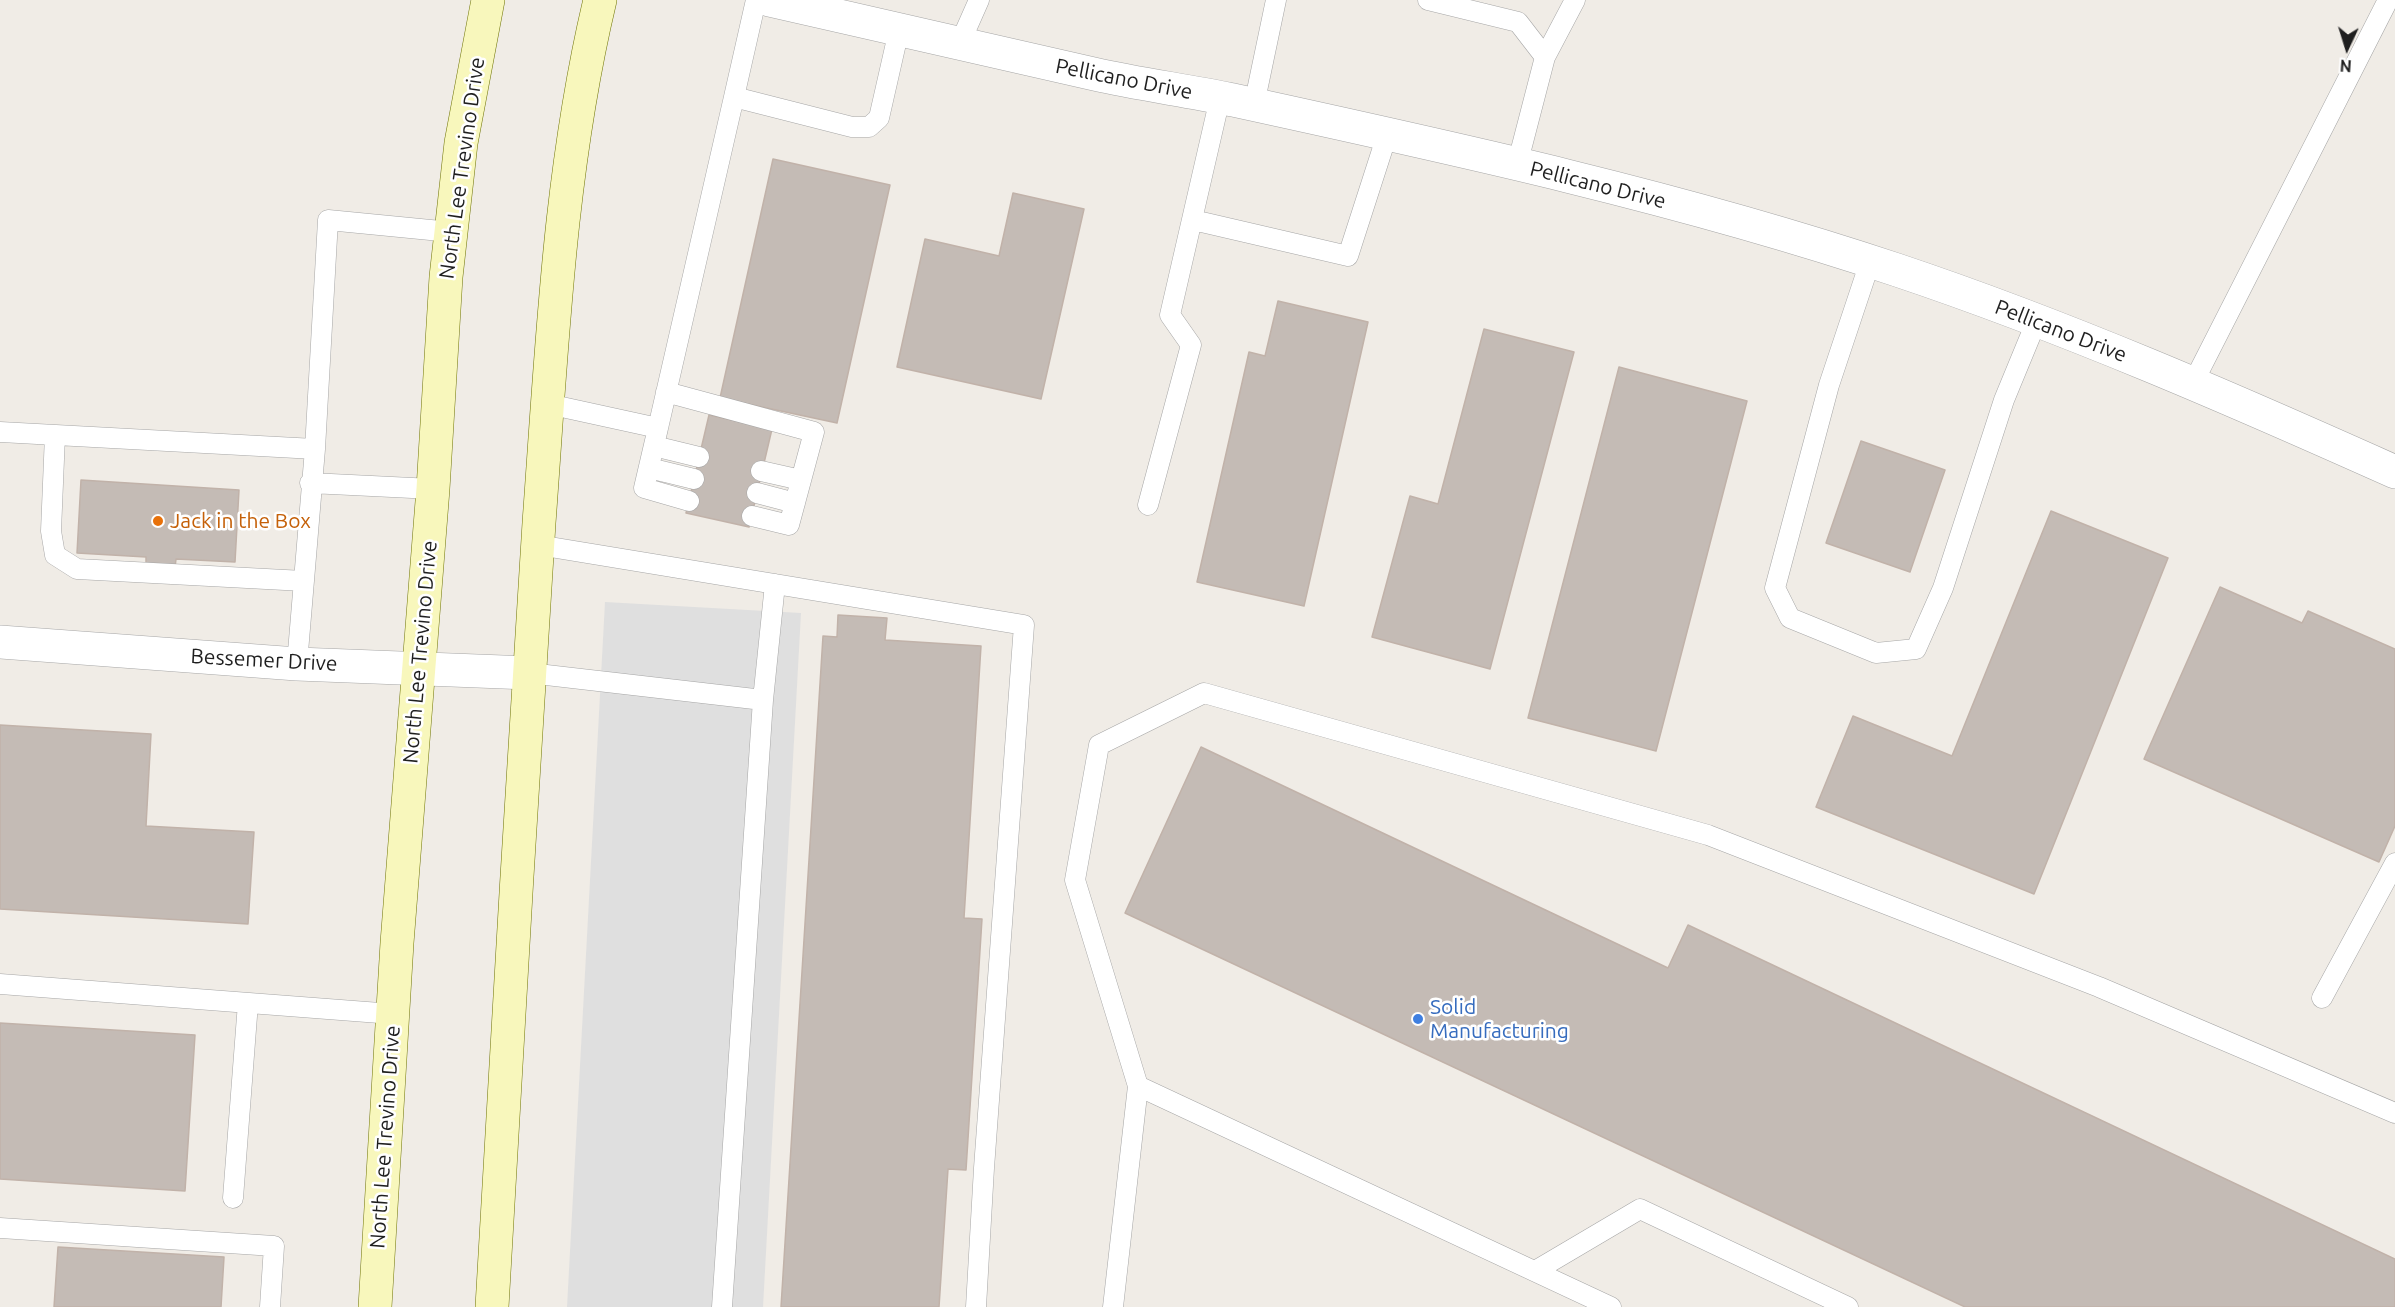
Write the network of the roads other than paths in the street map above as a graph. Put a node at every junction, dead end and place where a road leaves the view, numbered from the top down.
1 (488, 0) edge
2 (600, 0) edge
3 (756, 0) edge
4 (770, 0) edge
5 (979, 0) edge
6 (1276, 0) edge
7 (1428, 0) edge
8 (1575, 0) edge
9 (2388, 0) edge
10 (899, 30) junction
11 (960, 43) junction
12 (1545, 57) junction
13 (734, 97) junction
14 (1220, 98) junction
15 (1254, 105) junction
16 (1387, 135) junction
17 (1517, 165) junction
18 (1193, 220) junction
19 (451, 232) junction
20 (1870, 262) junction
21 (2037, 320) junction
22 (2193, 383) junction
23 (666, 392) junction
24 (548, 404) junction
25 (0, 432) edge
26 (55, 435) junction
27 (656, 437) junction
28 (315, 449) junction
29 (699, 457) dead end
30 (649, 468) junction
31 (762, 471) dead end
32 (2395, 472) edge
33 (694, 479) dead end
34 (801, 480) junction
35 (310, 483) junction
36 (433, 489) junction
37 (757, 493) dead end
38 (689, 501) dead end
39 (795, 503) junction
40 (1148, 505) dead end
41 (752, 516) dead end
42 (538, 545) junction
43 (304, 581) junction
44 (775, 584) junction
45 (0, 642) edge
46 (297, 664) junction
47 (418, 668) junction
48 (529, 673) junction
49 (763, 700) junction
50 (2395, 862) edge
51 (0, 984) edge
52 (2322, 998) dead end
53 (248, 1003) junction
54 (393, 1014) junction
55 (1138, 1086) junction
56 (2395, 1113) edge
57 (233, 1198) dead end
58 (0, 1228) edge
59 (1535, 1271) junction
60 (270, 1307) edge
61 (375, 1307) edge
62 (492, 1307) edge
63 (722, 1307) edge
64 (976, 1307) edge
65 (1113, 1307) edge
66 (1611, 1307) edge
67 (1848, 1307) edge

1 - 19 main road, North Lee Trevino Drive
2 - 24 main road
3 - 13 lane
4 - 10 street, Pellicano Drive
5 - 11 lane
6 - 15 lane
7 - 12 lane
8 - 12 lane
9 - 22 lane
10 - 11 street, Pellicano Drive
10 - 13 lane
11 - 14 street, Pellicano Drive
12 - 17 lane
13 - 23 lane
14 - 15 street, Pellicano Drive
14 - 18 lane
15 - 16 street, Pellicano Drive
16 - 17 street, Pellicano Drive
16 - 18 lane
17 - 20 street, Pellicano Drive
18 - 40 lane
19 - 28 lane
19 - 36 main road, North Lee Trevino Drive
20 - 21 street, Pellicano Drive
20 - 21 lane
21 - 22 street, Pellicano Drive
22 - 32 street, Pellicano Drive
23 - 27 lane
23 - 34 lane
24 - 27 lane
24 - 42 main road
25 - 26 lane
26 - 28 lane
26 - 43 lane
27 - 29 lane
27 - 30 lane
28 - 35 lane
30 - 33 lane
30 - 38 lane
31 - 34 lane
34 - 39 lane
35 - 36 lane
35 - 43 lane
36 - 47 main road, North Lee Trevino Drive
37 - 39 lane
39 - 41 lane
42 - 44 lane
42 - 48 main road
43 - 46 lane
44 - 49 lane
44 - 64 lane
45 - 46 street, Bessemer Drive
46 - 47 street, Bessemer Drive
47 - 48 street, Bessemer Drive
47 - 54 main road, North Lee Trevino Drive
48 - 49 lane
48 - 62 main road
49 - 63 lane
50 - 52 lane
51 - 53 lane
53 - 54 lane
53 - 57 lane
54 - 61 main road, North Lee Trevino Drive
55 - 56 lane
55 - 59 lane
55 - 65 lane
58 - 60 lane
59 - 66 lane
59 - 67 lane

